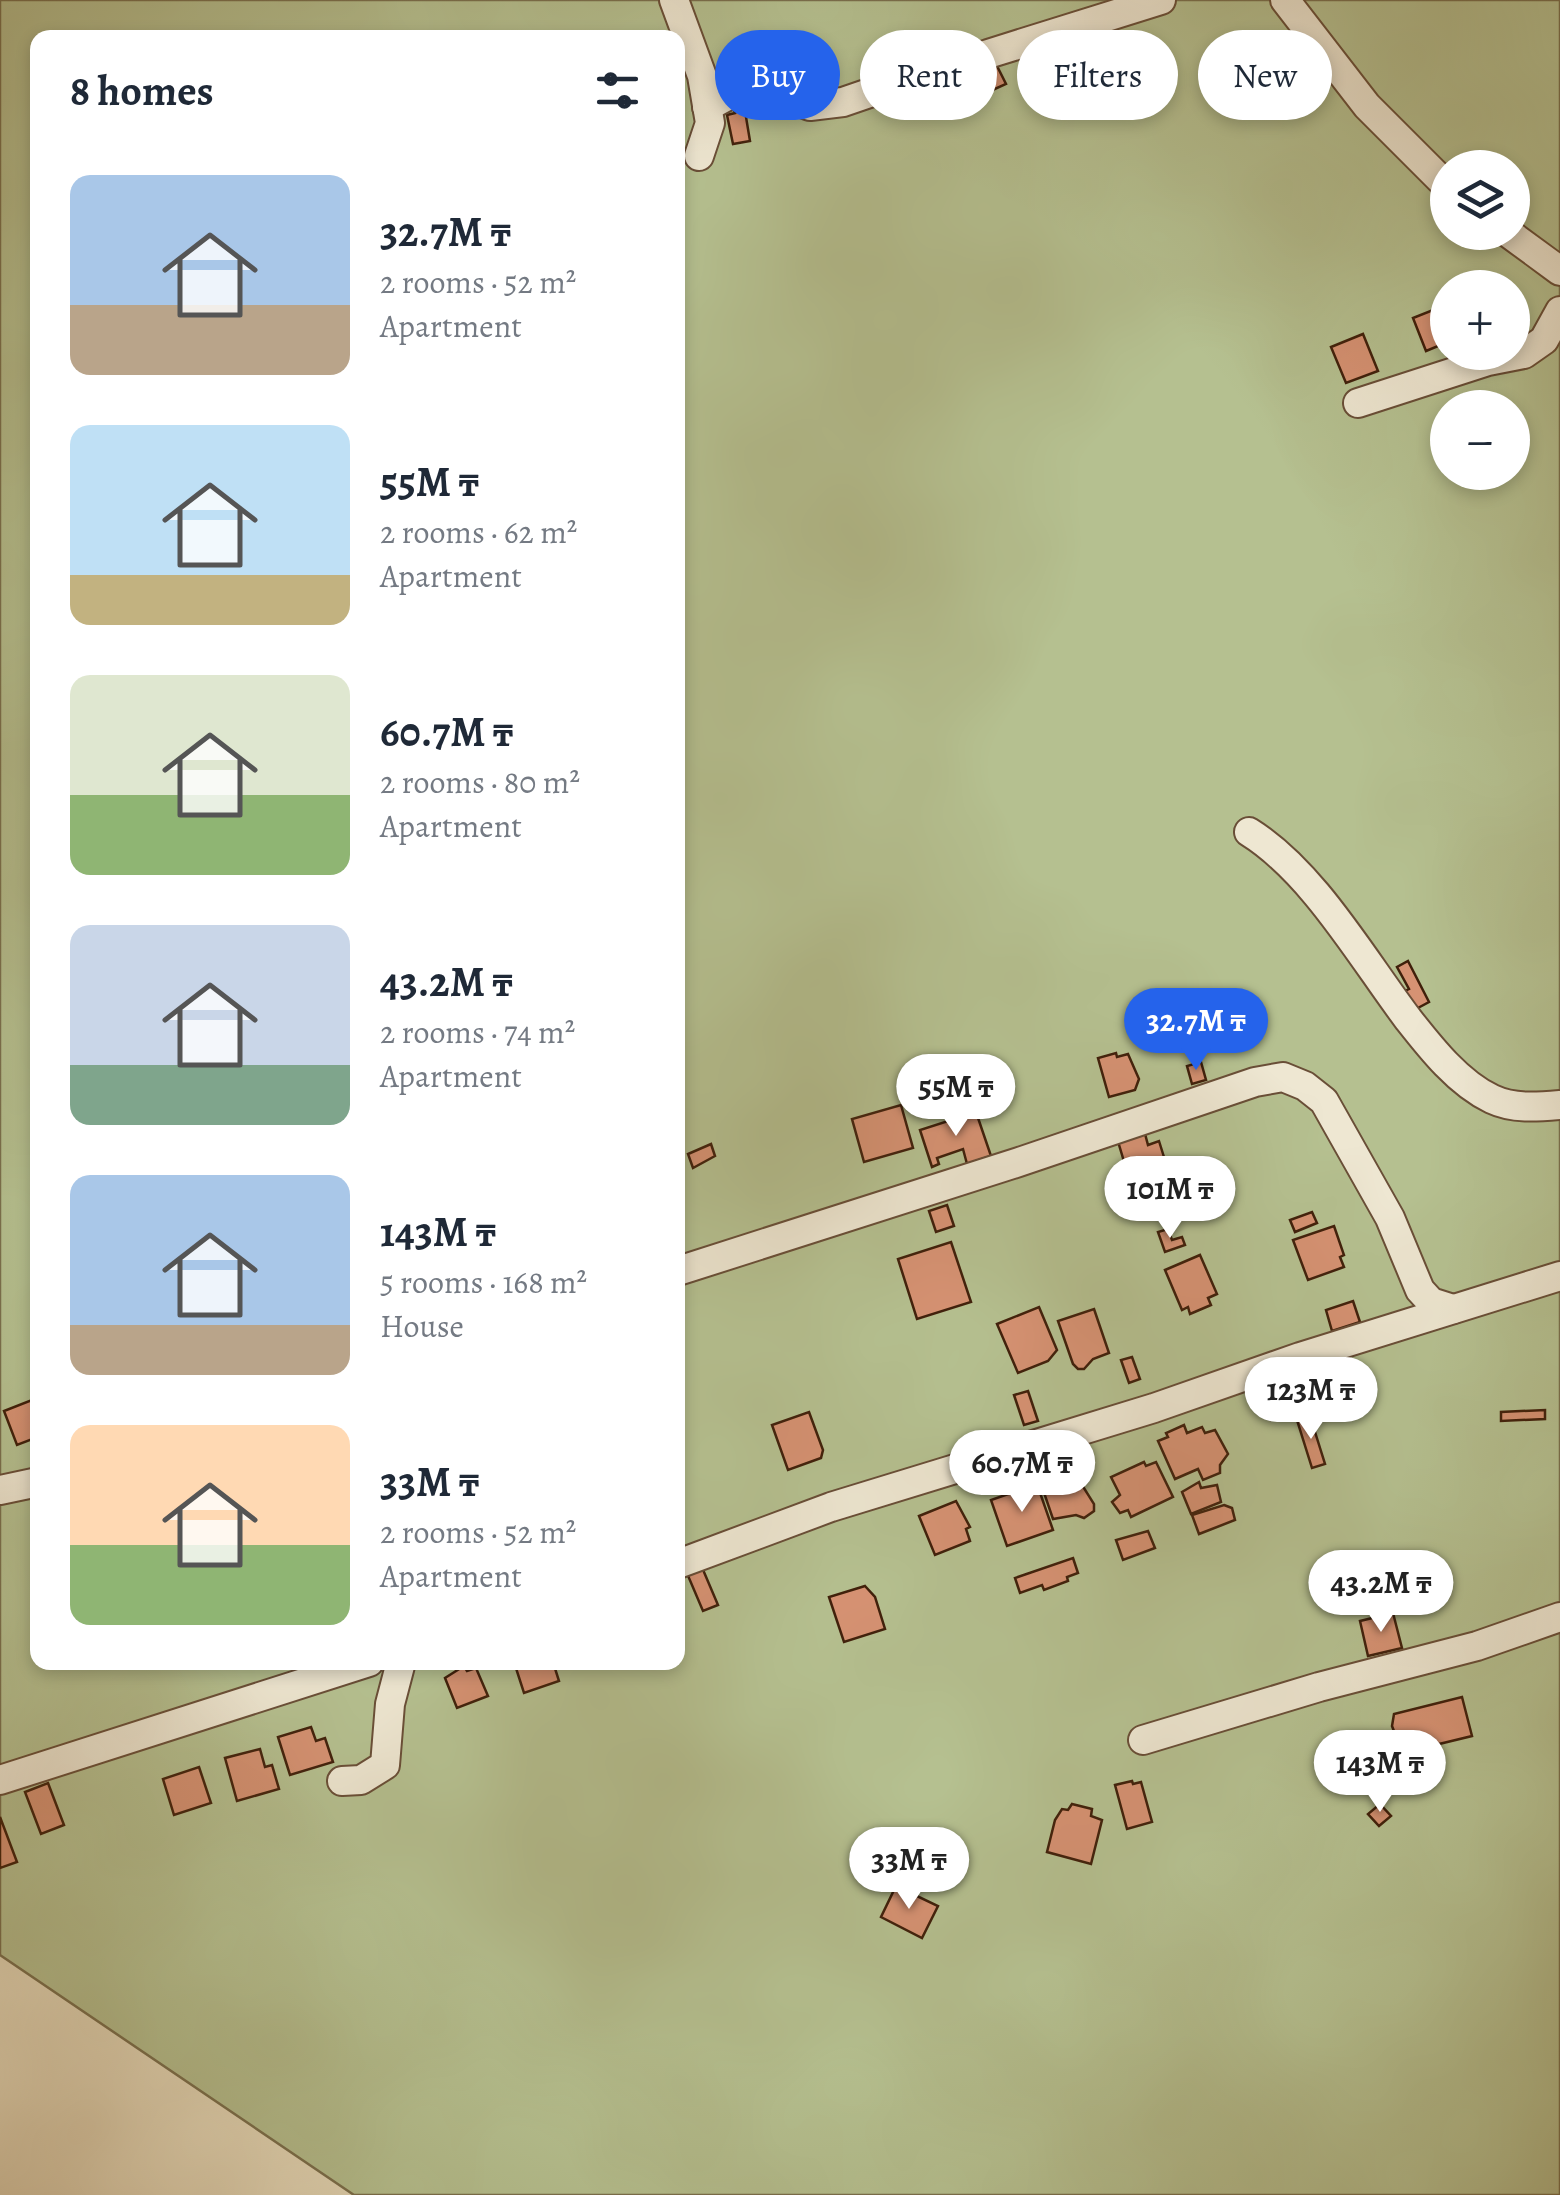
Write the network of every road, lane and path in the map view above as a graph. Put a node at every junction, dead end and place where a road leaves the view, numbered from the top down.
1 (674, 0) edge
2 (1161, 0) edge
3 (1285, 0) edge
4 (707, 107) junction
5 (699, 156) dead end
6 (1430, 169) edge
7 (1530, 249) edge
8 (1560, 271) edge
9 (1560, 311) edge
10 (1358, 403) dead end
11 (1249, 832) dead end
12 (1560, 1105) edge
13 (685, 1269) edge
14 (1560, 1276) edge
15 (1453, 1309) junction
16 (30, 1484) edge
17 (0, 1490) edge
18 (685, 1561) edge
19 (1560, 1617) edge
20 (339, 1670) edge
21 (399, 1670) edge
22 (1143, 1740) dead end
23 (0, 1780) edge
24 (342, 1781) dead end

1 - 4 street
2 - 4 street
3 - 6 street
4 - 5 street
7 - 8 street
9 - 10 street
11 - 12 street
13 - 15 street
14 - 15 street
15 - 18 street
16 - 17 street
19 - 22 street
20 - 23 street
21 - 24 street

